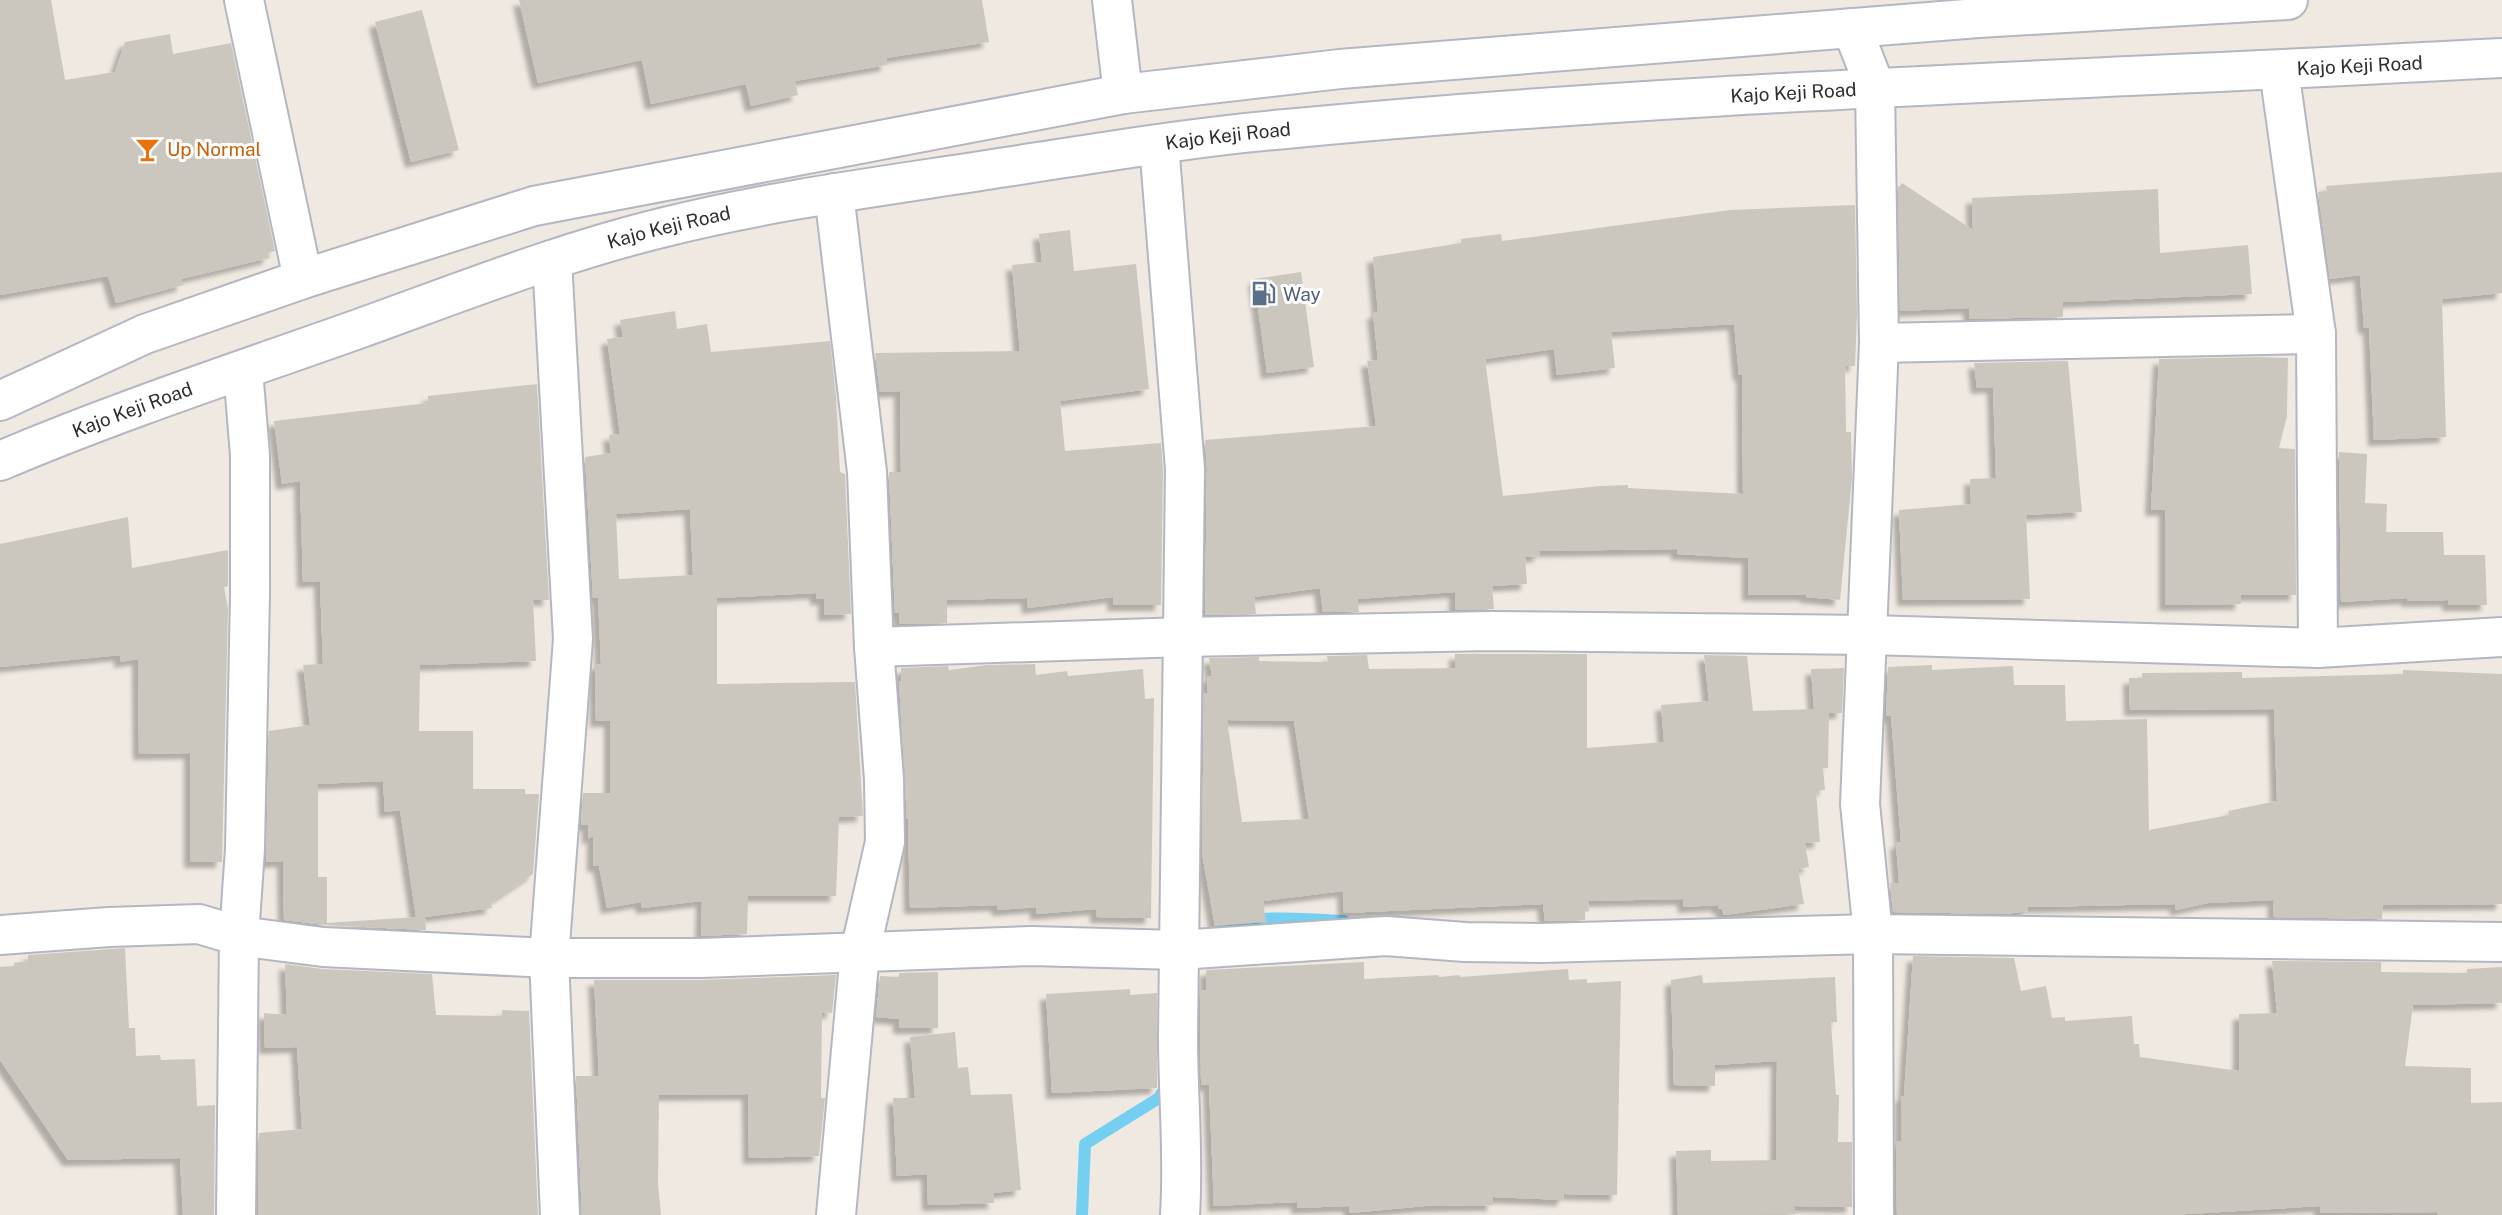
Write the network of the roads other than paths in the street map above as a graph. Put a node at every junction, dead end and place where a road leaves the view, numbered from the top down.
1 (244, 0) edge
2 (1112, 0) edge
3 (2288, 0) edge
4 (1852, 28) junction
5 (2502, 58) edge
6 (2279, 71) junction
7 (1875, 87) junction
8 (1123, 94) junction
9 (1159, 144) junction
10 (834, 193) junction
11 (552, 260) junction
12 (303, 279) junction
13 (2316, 334) junction
14 (1879, 344) junction
15 (243, 370) junction
16 (0, 401) edge
17 (0, 461) edge
18 (1869, 635) junction
19 (1184, 637) junction
20 (2502, 637) edge
21 (874, 647) junction
22 (2318, 648) junction
23 (1873, 934) junction
24 (0, 936) edge
25 (239, 936) junction
26 (2502, 942) edge
27 (1179, 950) junction
28 (860, 952) junction
29 (550, 958) junction
30 (236, 1215) edge
31 (560, 1215) edge
32 (836, 1215) edge
33 (1180, 1215) edge
34 (1874, 1215) edge

1 - 12 street
2 - 8 street
3 - 4 street
4 - 7 street
4 - 8 street
5 - 6 street, Kajo Keji Road
6 - 7 street, Kajo Keji Road
6 - 13 street
7 - 9 street, Kajo Keji Road
7 - 14 street
8 - 12 street
9 - 10 street, Kajo Keji Road
9 - 19 street
10 - 11 street, Kajo Keji Road
10 - 21 street
11 - 15 street, Kajo Keji Road
11 - 29 street
12 - 16 street
13 - 14 street
13 - 22 street
14 - 18 street
15 - 17 street, Kajo Keji Road
15 - 25 street
18 - 19 street
18 - 22 street
18 - 23 street
19 - 21 street
19 - 27 street
20 - 22 street
21 - 28 street
23 - 26 street
23 - 27 street
23 - 34 street
24 - 25 street
25 - 29 street
25 - 30 street
27 - 28 street
27 - 33 street
28 - 29 street
28 - 32 street
29 - 31 street

